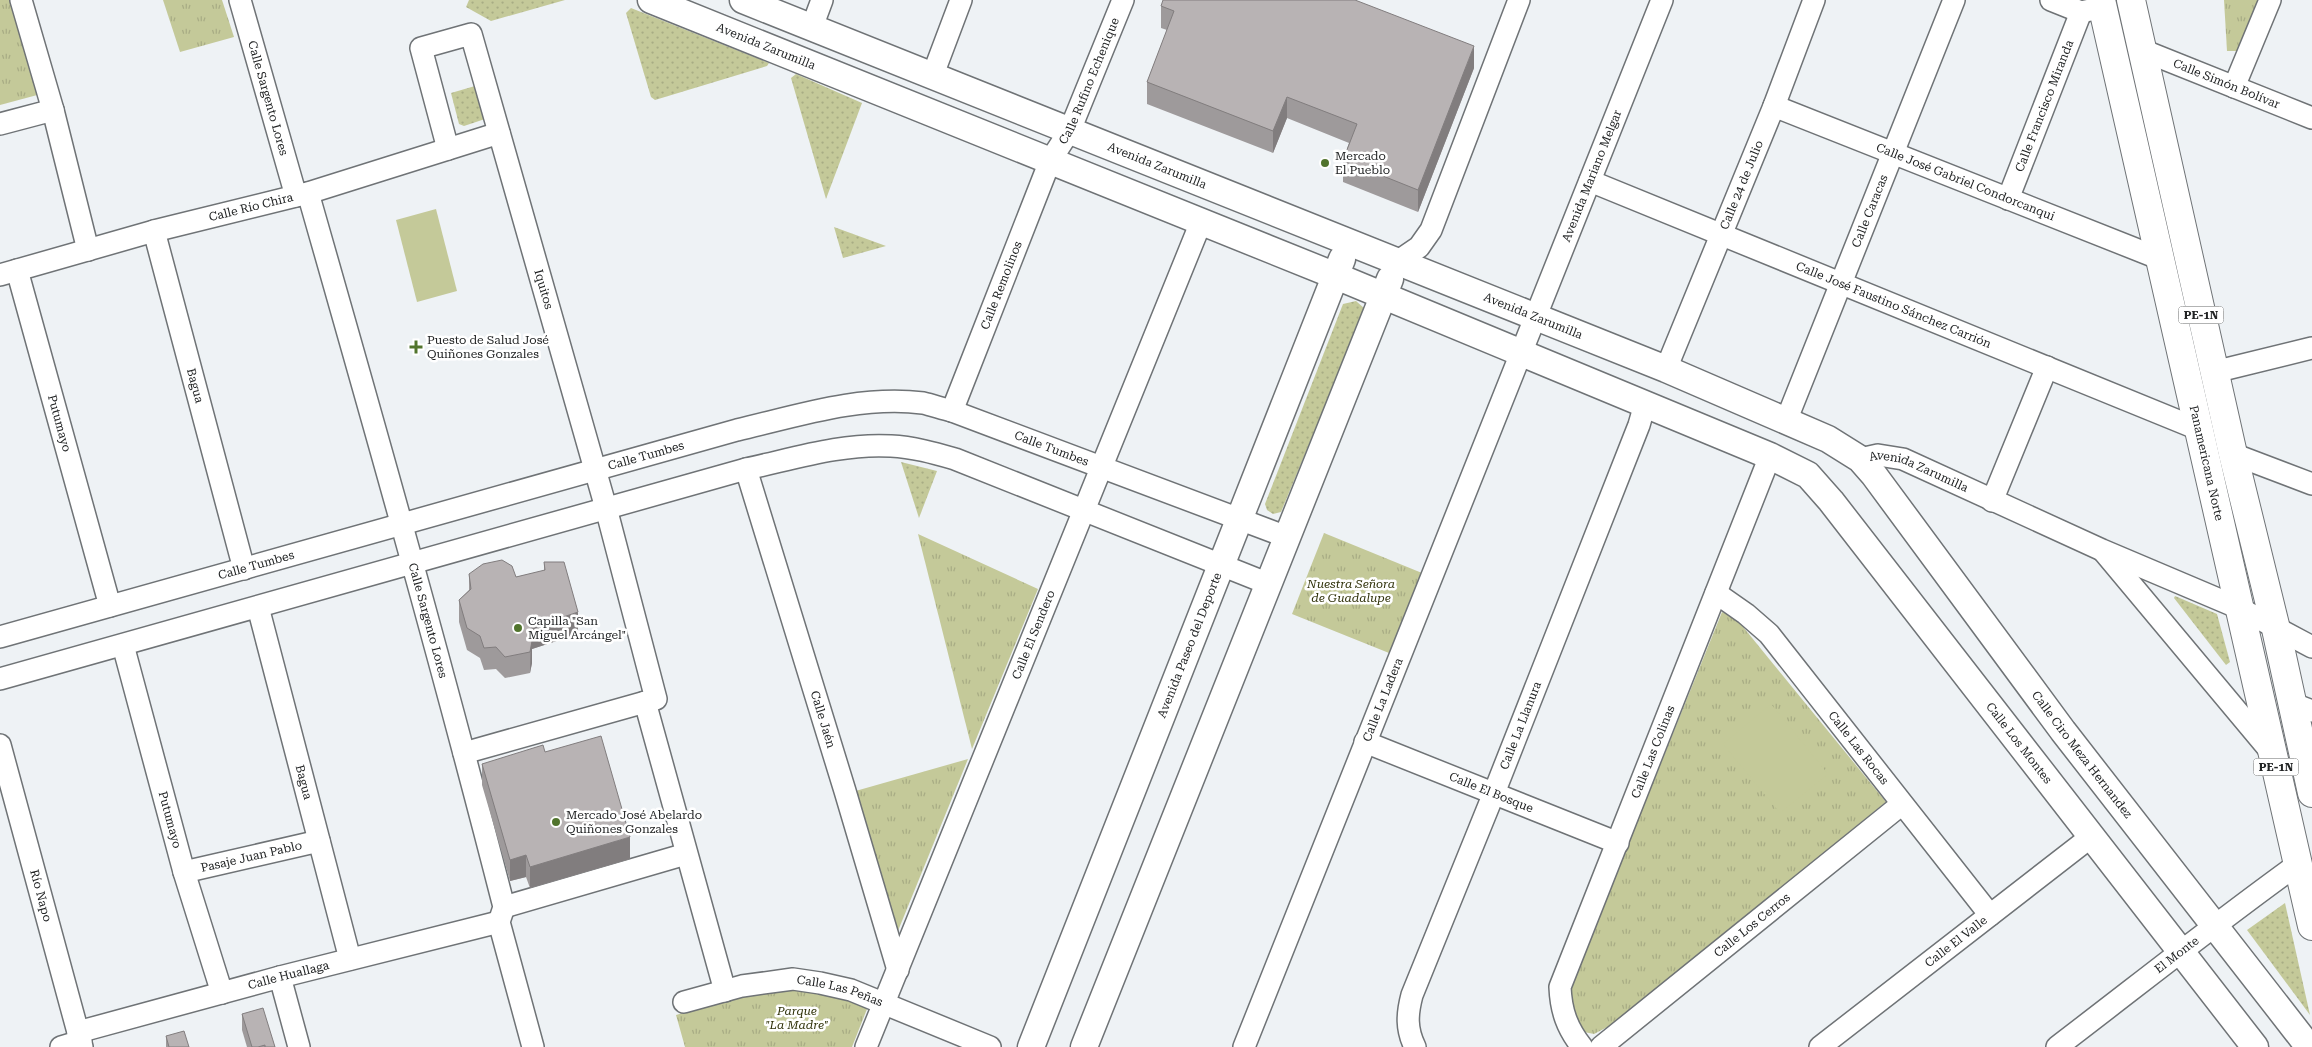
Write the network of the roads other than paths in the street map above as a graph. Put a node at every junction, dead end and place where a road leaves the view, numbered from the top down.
1 (22, 0) edge
2 (240, 0) edge
3 (651, 0) edge
4 (742, 0) edge
5 (822, 0) edge
6 (961, 0) edge
7 (1123, 0) edge
8 (1519, 0) edge
9 (1662, 0) edge
10 (1814, 0) edge
11 (1954, 0) edge
12 (2051, 0) edge
13 (2131, 0) edge
14 (2270, 0) edge
15 (2095, 6) edge
16 (812, 27) junction
17 (2142, 50) junction
18 (932, 77) junction
19 (2234, 87) junction
20 (1774, 106) junction
21 (52, 110) junction
22 (2312, 118) edge
23 (0, 124) edge
24 (1070, 130) junction
25 (499, 133) junction
26 (448, 149) junction
27 (1893, 153) junction
28 (1050, 161) junction
29 (1590, 181) junction
30 (302, 195) junction
31 (2008, 199) junction
32 (1201, 222) junction
33 (154, 231) junction
34 (1720, 234) junction
35 (1348, 242) junction
36 (88, 250) junction
37 (2158, 258) junction
38 (1397, 262) junction
39 (8, 272) edge
40 (1336, 276) junction
41 (1841, 283) junction
42 (1384, 296) junction
43 (1535, 315) junction
44 (2312, 348) edge
45 (1520, 352) junction
46 (2047, 367) junction
47 (1666, 369) junction
48 (2214, 372) junction
49 (1645, 404) junction
50 (952, 411) junction
51 (1786, 421) junction
52 (2198, 428) junction
53 (2233, 454) junction
54 (1770, 456) junction
55 (1860, 459) junction
56 (1101, 467) junction
57 (746, 469) junction
58 (595, 471) junction
59 (2312, 484) edge
60 (1992, 501) junction
61 (606, 508) junction
62 (1084, 510) junction
63 (1240, 519) junction
64 (403, 525) junction
65 (1287, 537) junction
66 (2102, 550) junction
67 (414, 562) junction
68 (1222, 565) junction
69 (244, 569) junction
70 (1269, 584) junction
71 (1716, 593) junction
72 (110, 606) junction
73 (258, 607) junction
74 (2239, 608) junction
75 (2276, 630) junction
76 (0, 637) edge
77 (123, 645) junction
78 (2312, 647) edge
79 (0, 679) edge
80 (650, 700) junction
81 (2302, 707) edge
82 (1365, 742) junction
83 (0, 745) edge
84 (464, 753) junction
85 (2273, 754) junction
86 (1494, 793) junction
87 (2312, 793) edge
88 (1902, 804) junction
89 (2092, 836) junction
90 (319, 841) junction
91 (1618, 842) junction
92 (686, 854) junction
93 (2298, 864) junction
94 (184, 872) junction
95 (501, 914) junction
96 (1990, 915) junction
97 (2213, 926) junction
98 (2312, 926) edge
99 (2182, 952) junction
100 (350, 959) junction
101 (898, 970) junction
102 (280, 977) junction
103 (725, 991) junction
104 (222, 993) junction
105 (684, 1002) dead end
106 (884, 1004) junction
107 (75, 1042) edge
108 (299, 1047) edge
109 (534, 1047) edge
110 (866, 1047) edge
111 (990, 1047) edge
112 (1031, 1047) edge
113 (1084, 1047) edge
114 (1244, 1047) edge
115 (1414, 1047) edge
116 (1582, 1047) edge
117 (1601, 1047) edge
118 (1820, 1047) edge
119 (2057, 1047) edge
120 (2255, 1047) edge
121 (2308, 1047) edge

1 - 21 street
2 - 30 street, Calle Sargento Lores
3 - 28 main road, Avenida Zarumilla
4 - 16 main road, Avenida Zarumilla
5 - 16 street
6 - 18 street
7 - 24 street, Calle Rufino Echenique
8 - 38 street
9 - 29 street, Avenida Mariano Melgar
10 - 20 street, Calle 24 de Julio
11 - 27 street, Calle Caracas
12 - 15 street
13 - 17 highway, PE-1N
14 - 19 street
15 - 31 street, Calle Francisco Miranda
15 - 37 highway, Panamericana Norte / PE-1N
16 - 18 main road, Avenida Zarumilla
17 - 19 street, Calle Simón Bolívar
17 - 48 highway, PE-1N
18 - 24 main road, Avenida Zarumilla
19 - 22 street, Calle Simón Bolívar
20 - 27 street, Calle José Gabriel Condorcanqui
20 - 34 street, Calle 24 de Julio
21 - 23 street
21 - 36 street
24 - 28 street, Calle Rufino Echenique
24 - 35 main road, Avenida Zarumilla
25 - 26 street, Calle Río Chira
25 - 26 street, Iquitos
25 - 58 street, Iquitos
26 - 30 street, Calle Río Chira
27 - 31 street, Calle José Gabriel Condorcanqui
27 - 41 street, Calle Caracas
28 - 32 main road, Avenida Zarumilla
28 - 50 street, Calle Remolinos
29 - 34 street, Calle José Faustino Sánchez Carrión
29 - 43 street, Avenida Mariano Melgar
30 - 33 street, Calle Río Chira
30 - 64 street, Calle Sargento Lores
31 - 37 street, Calle José Gabriel Condorcanqui
32 - 40 main road, Avenida Zarumilla
32 - 56 street, Calle El Sendero
33 - 36 street, Calle Río Chira
33 - 69 street, Bagua
34 - 41 street, Calle José Faustino Sánchez Carrión
34 - 47 street, Calle 24 de Julio
35 - 38 main road, Avenida Zarumilla
35 - 40 main road, Avenida Paseo del Deporte
36 - 39 street, Calle Río Chira
37 - 52 highway, Panamericana Norte / PE-1N
38 - 42 main road
38 - 43 main road, Avenida Zarumilla
39 - 72 street, Putumayo
40 - 42 main road, Avenida Zarumilla
40 - 63 main road, Avenida Paseo del Deporte
41 - 46 street, Calle José Faustino Sánchez Carrión
41 - 51 street, Calle Caracas
42 - 45 main road, Avenida Zarumilla
42 - 65 main road
43 - 45 street, Avenida Mariano Melgar
43 - 47 main road, Avenida Zarumilla
44 - 48 street
45 - 49 main road, Avenida Zarumilla
45 - 82 street, Calle La Ladera
46 - 52 street, Calle José Faustino Sánchez Carrión
46 - 60 street
47 - 51 main road, Avenida Zarumilla
48 - 53 highway, PE-1N
49 - 54 main road, Avenida Zarumilla
49 - 86 street, Calle La Llanura
50 - 56 street, Calle Tumbes
50 - 58 street, Calle Tumbes
51 - 55 main road, Avenida Zarumilla
52 - 74 highway, Panamericana Norte / PE-1N
53 - 59 street
53 - 75 highway, PE-1N
54 - 71 street, Calle Las Colinas
54 - 89 main road, Calle Los Montes
55 - 60 street, Avenida Zarumilla
55 - 97 main road, Calle Ciro Meza Hernandez
56 - 62 street, Calle El Sendero
56 - 63 street, Calle Tumbes
57 - 61 street
57 - 62 street
57 - 101 street, Calle Jaén
58 - 61 street, Iquitos
58 - 64 street, Calle Tumbes
60 - 66 street, Avenida Zarumilla
61 - 67 street
61 - 80 street, Iquitos
62 - 68 street
62 - 101 street, Calle El Sendero
63 - 65 street, Calle Tumbes
63 - 68 main road, Avenida Paseo del Deporte
64 - 67 street, Calle Sargento Lores
64 - 69 street, Calle Tumbes
65 - 70 main road
66 - 74 street, Avenida Zarumilla
66 - 85 street
67 - 73 street
67 - 84 street, Calle Sargento Lores
68 - 70 street
68 - 112 main road, Avenida Paseo del Deporte
69 - 72 street, Calle Tumbes
70 - 113 main road
71 - 88 street, Calle Las Rocas
71 - 91 street, Calle Las Colinas
72 - 76 street, Calle Tumbes
73 - 77 street
73 - 90 street, Bagua
74 - 75 street, Avenida Zarumilla
74 - 85 highway, Panamericana Norte / PE-1N
75 - 78 street, Avenida Zarumilla
75 - 81 highway, PE-1N
77 - 79 street
77 - 94 street, Putumayo
80 - 84 street
80 - 92 street, Iquitos
81 - 87 highway, PE-1N
82 - 86 street, Calle El Bosque
82 - 114 street, Calle La Ladera
83 - 107 street, Río Napo
84 - 95 street, Calle Sargento Lores
85 - 93 highway, Panamericana Norte / PE-1N
86 - 91 street, Calle El Bosque
86 - 115 street, Calle La Llanura
88 - 96 street, Calle Las Rocas
88 - 117 street, Calle Los Cerros
89 - 96 street, Calle El Valle
89 - 99 main road, Calle Los Montes
90 - 94 street, Pasaje Juan Pablo
90 - 100 street, Bagua
91 - 116 street, Calle Las Colinas
92 - 95 street, Calle Huallaga
92 - 103 street, Iquitos
93 - 97 street, El Monte
93 - 98 highway, Panamericana Norte / PE-1N
94 - 104 street, Putumayo
95 - 100 street, Calle Huallaga
95 - 109 street, Calle Sargento Lores
96 - 118 street, Calle El Valle
97 - 99 street, El Monte
97 - 121 main road, Calle Ciro Meza Hernandez
99 - 119 street, El Monte
99 - 120 main road, Calle Los Montes
100 - 102 street, Calle Huallaga
101 - 106 street, Calle El Sendero
102 - 104 street, Calle Huallaga
102 - 108 street
103 - 105 street, Calle Las Peñas
103 - 106 street, Calle Las Peñas
104 - 107 street, Calle Huallaga
106 - 110 street, Calle El Sendero
106 - 111 street, Calle Las Peñas

